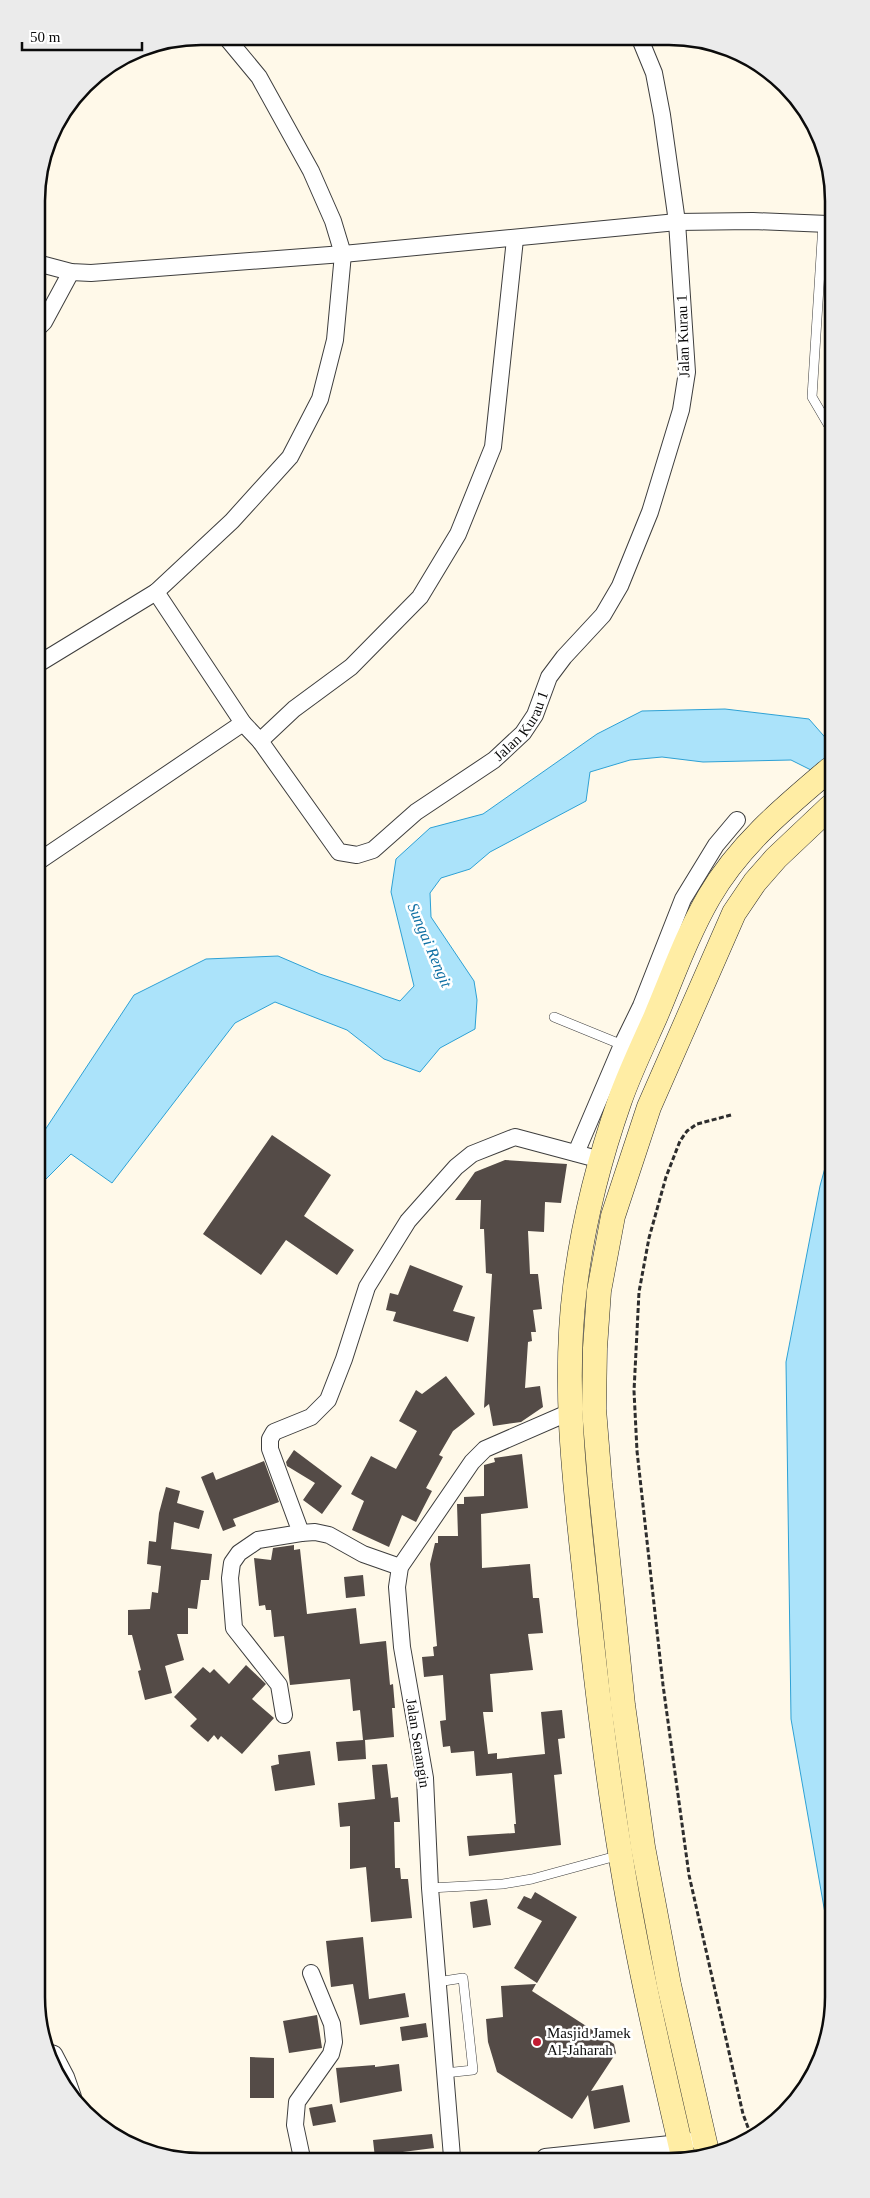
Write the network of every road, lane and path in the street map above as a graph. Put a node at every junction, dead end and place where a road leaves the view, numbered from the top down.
1 (232, 45) edge
2 (642, 45) edge
3 (677, 222) junction
4 (825, 224) edge
5 (825, 236) edge
6 (515, 239) junction
7 (343, 254) junction
8 (45, 266) edge
9 (71, 272) junction
10 (45, 320) edge
11 (825, 419) edge
12 (156, 592) junction
13 (45, 660) edge
14 (244, 723) junction
15 (260, 741) junction
16 (825, 773) edge
17 (825, 811) edge
18 (737, 820) dead end
19 (45, 856) edge
20 (554, 1017) dead end
21 (631, 1049) junction
22 (731, 1115) dead end
23 (576, 1153) junction
24 (601, 1160) junction
25 (570, 1412) junction
26 (301, 1532) junction
27 (400, 1567) junction
28 (284, 1714) dead end
29 (620, 1855) junction
30 (430, 1888) junction
31 (311, 1973) dead end
32 (437, 1982) junction
33 (445, 2073) junction
34 (749, 2131) edge
35 (706, 2146) edge
36 (681, 2150) edge
37 (301, 2153) edge
38 (452, 2153) edge
39 (626, 2153) edge

1 - 7 street
2 - 3 street, Jalan Kurau 1
3 - 4 street
3 - 6 street
3 - 15 street, Jalan Kurau 1
5 - 11 lane
6 - 7 street
6 - 15 street
7 - 9 street
7 - 12 street
8 - 9 street
9 - 10 street
12 - 13 street
12 - 14 street, Jalan Kurau 1
14 - 15 street, Jalan Kurau 1
14 - 19 street
16 - 21 main road
17 - 35 main road
18 - 21 street
20 - 21 lane
21 - 23 street
21 - 24 main road
22 - 34 path
23 - 24 street
23 - 26 street
24 - 25 main road
25 - 27 street
25 - 29 main road
26 - 27 street
26 - 28 street
27 - 30 street, Jalan Senangin
29 - 30 lane
29 - 36 main road
30 - 32 street, Jalan Senangin
31 - 37 street
32 - 33 street, Jalan Senangin
32 - 33 lane
33 - 38 street, Jalan Senangin
35 - 36 street
36 - 39 street

